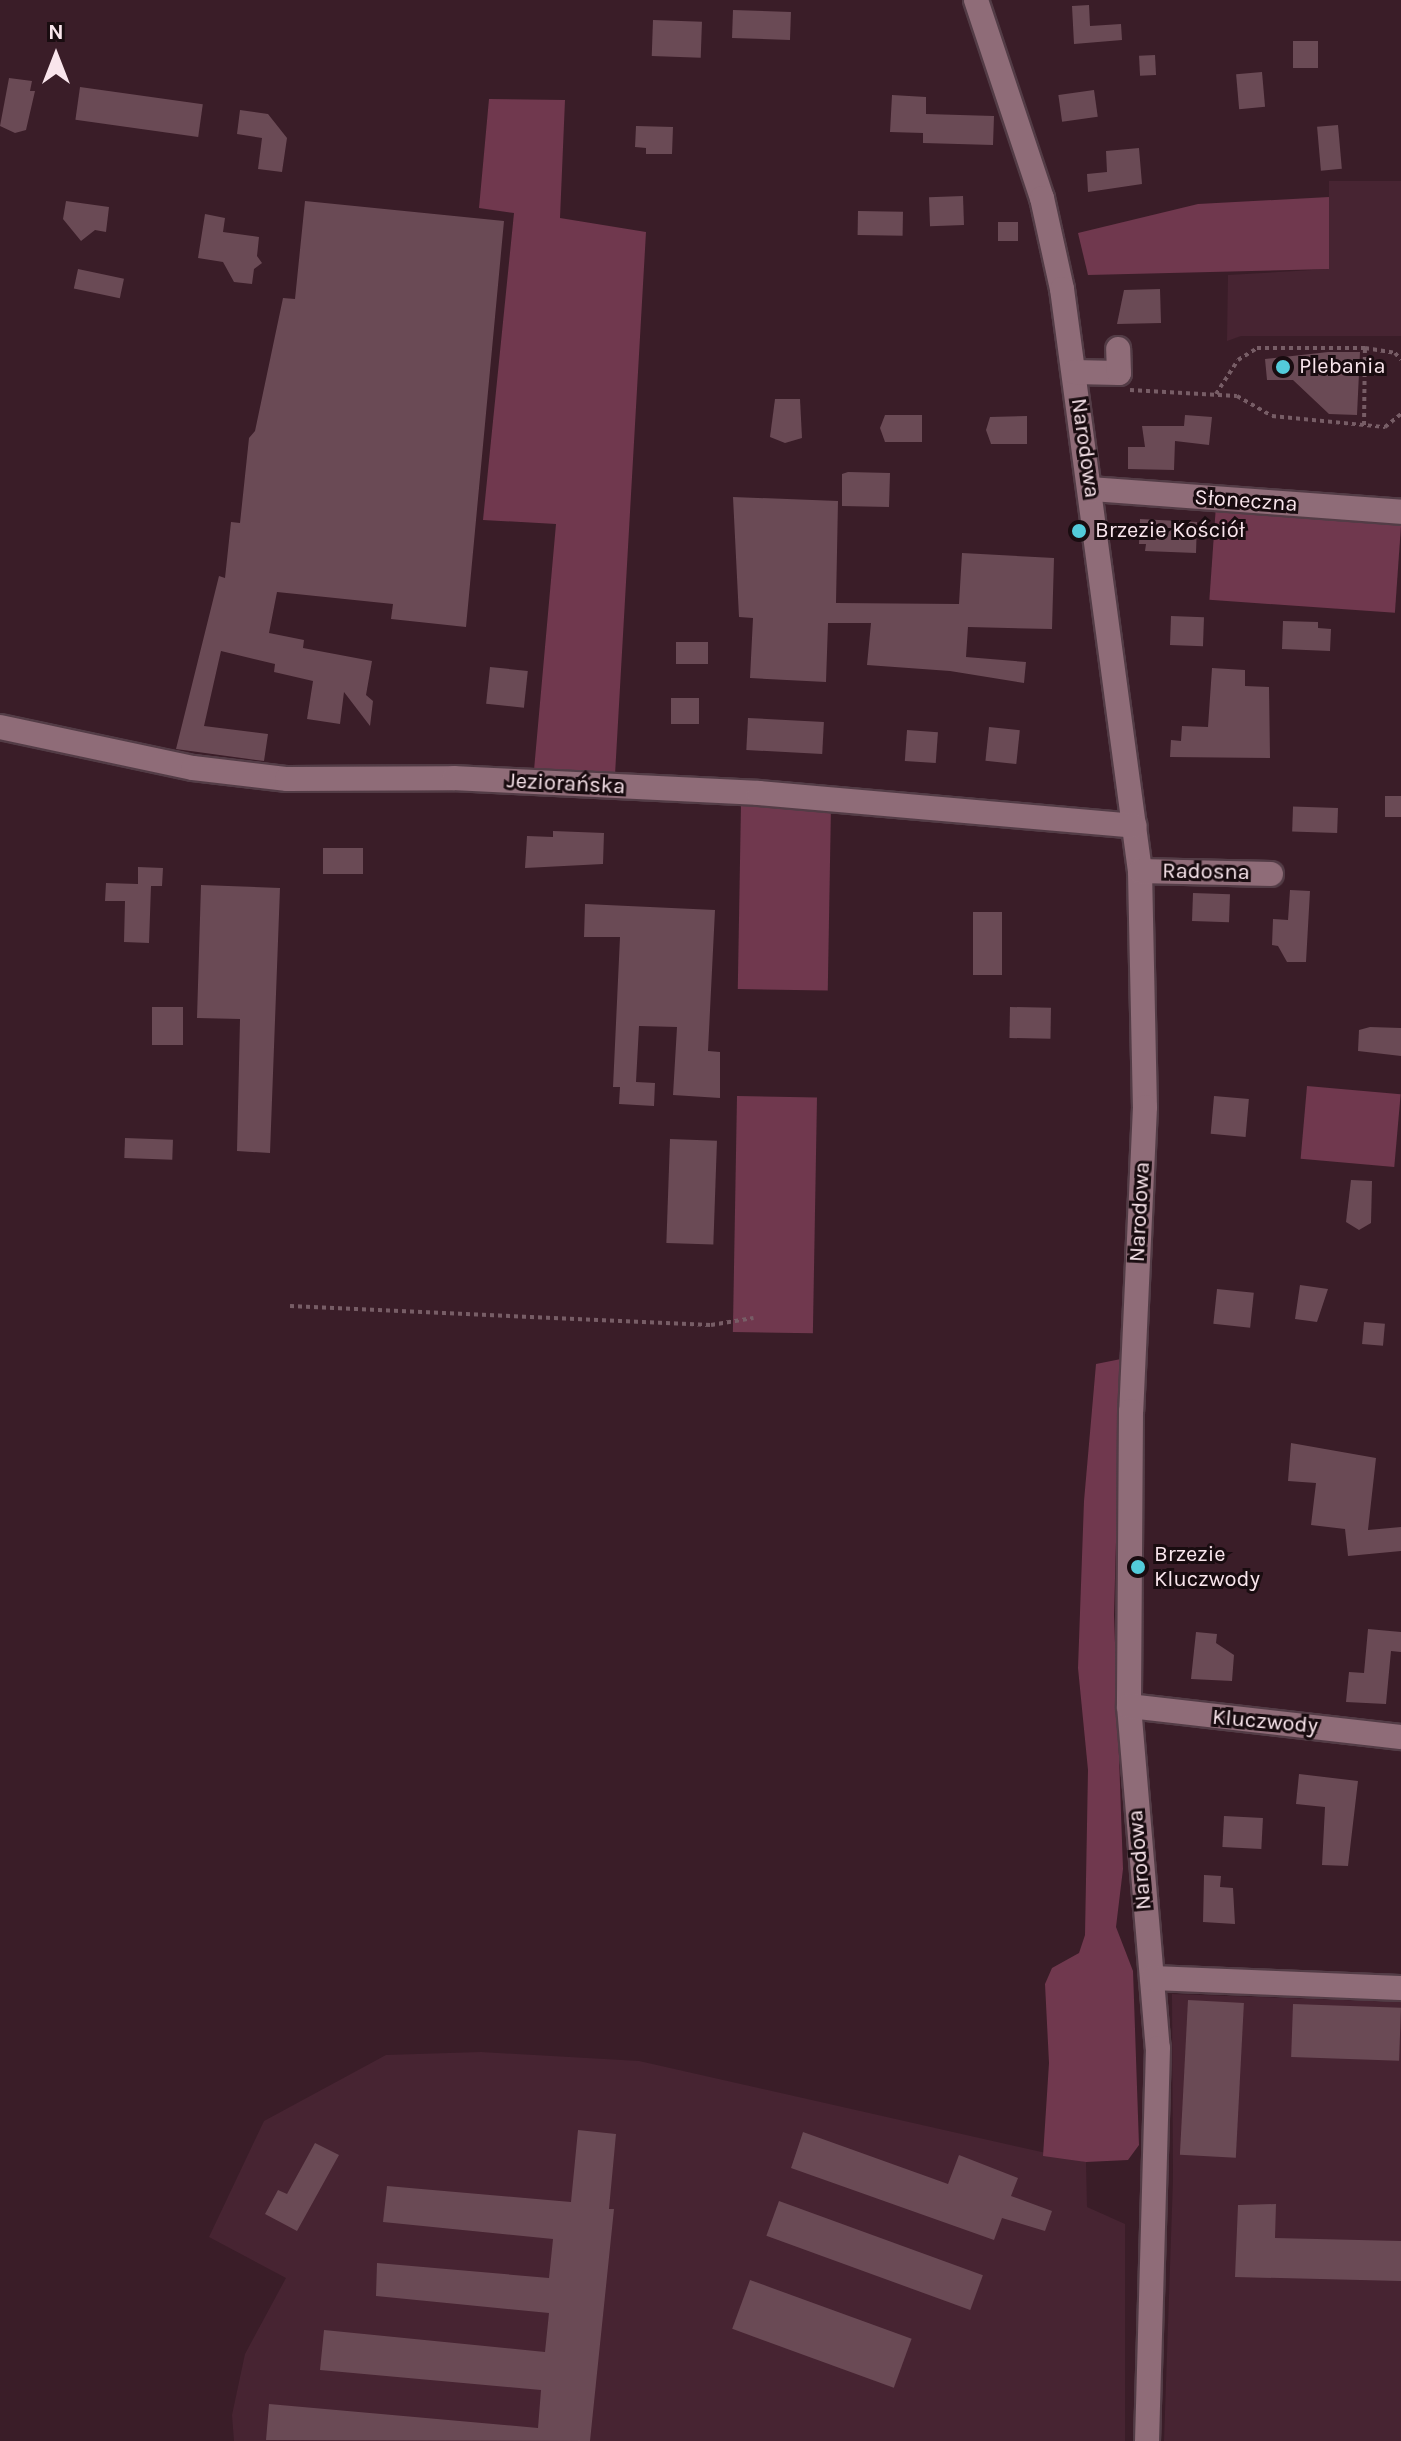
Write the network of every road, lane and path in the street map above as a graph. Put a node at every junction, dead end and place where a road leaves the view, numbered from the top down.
1 (976, 0) edge
2 (1365, 348) junction
3 (1118, 349) dead end
4 (1401, 360) edge
5 (1074, 372) junction
6 (1124, 390) dead end
7 (1216, 394) junction
8 (1401, 414) edge
9 (1364, 425) junction
10 (1091, 489) junction
11 (1401, 512) edge
12 (0, 727) edge
13 (1135, 826) junction
14 (1140, 871) junction
15 (1271, 874) dead end
16 (290, 1306) dead end
17 (753, 1318) dead end
18 (1129, 1706) junction
19 (1401, 1737) edge
20 (1152, 1978) junction
21 (1401, 1988) edge
22 (1147, 2441) edge

1 - 5 street, Narodowa
2 - 4 path
2 - 7 path
2 - 9 path
3 - 5 street
5 - 10 street, Narodowa
6 - 7 path
7 - 9 path
8 - 9 path
10 - 11 street, Słoneczna
10 - 13 street, Narodowa
12 - 13 street, Jeziorańska
13 - 14 street, Narodowa
14 - 15 street, Radosna
14 - 18 street, Narodowa
16 - 17 path
18 - 19 street, Kluczwody
18 - 20 street, Narodowa
20 - 21 street
20 - 22 street, Narodowa

